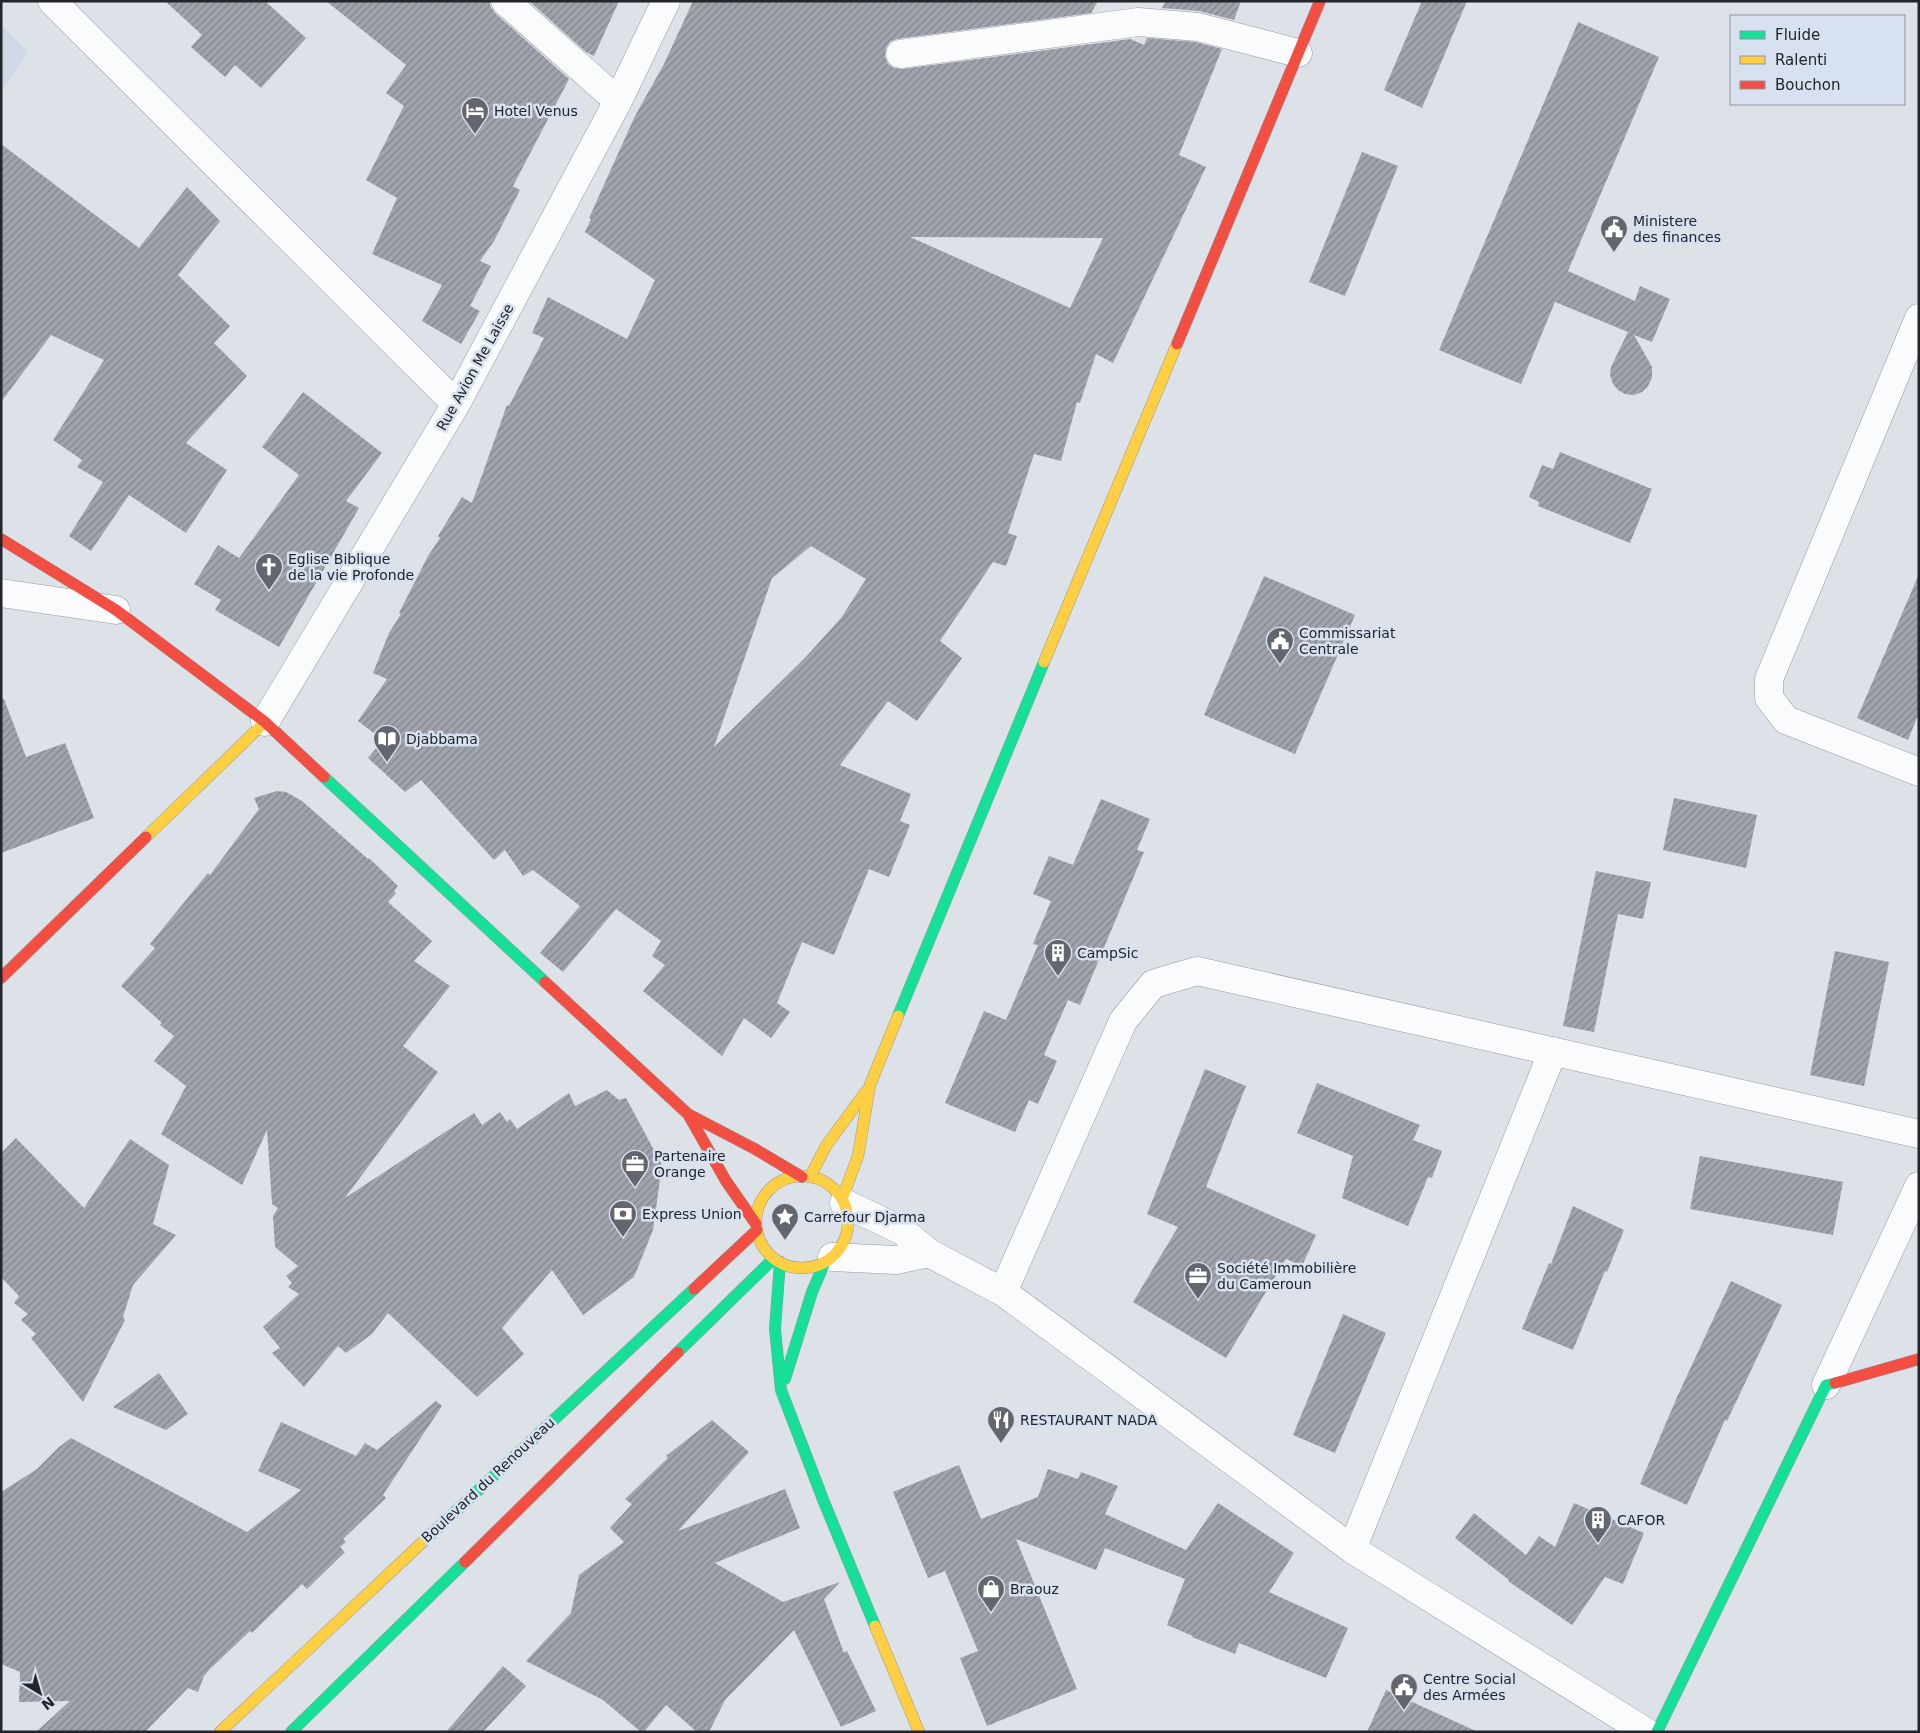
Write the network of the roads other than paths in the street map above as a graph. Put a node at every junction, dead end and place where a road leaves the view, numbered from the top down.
1 (52, 1) edge
2 (505, 1) edge
3 (666, 1) edge
4 (1320, 1) edge
5 (1298, 53) junction
6 (900, 54) dead end
7 (618, 102) junction
8 (1919, 318) edge
9 (456, 404) junction
10 (1, 539) edge
11 (1, 593) edge
12 (116, 610) junction
13 (265, 722) junction
14 (1919, 772) edge
15 (1, 978) edge
16 (1553, 1051) junction
17 (870, 1085) junction
18 (688, 1114) junction
19 (1919, 1134) edge
20 (806, 1177) junction
21 (1919, 1186) edge
22 (843, 1201) junction
23 (756, 1227) junction
24 (928, 1253) junction
25 (776, 1260) junction
26 (828, 1260) junction
27 (1003, 1292) junction
28 (1919, 1360) edge
29 (1826, 1385) junction
30 (781, 1390) junction
31 (1352, 1549) junction
32 (220, 1732) edge
33 (291, 1732) edge
34 (919, 1732) edge
35 (1646, 1732) edge
36 (1657, 1732) edge

1 - 9 street
2 - 7 street
3 - 7 street, Rue Avion Me Laisse
4 - 5 main road
5 - 6 street
5 - 17 main road
7 - 9 street, Rue Avion Me Laisse
8 - 14 street
9 - 13 street, Rue Avion Me Laisse
10 - 12 main road
11 - 12 street
12 - 13 main road
13 - 15 main road
13 - 18 main road
16 - 19 street
16 - 27 street
16 - 31 street
17 - 20 main road
17 - 22 main road
18 - 20 main road
18 - 23 main road
20 - 22 main road
20 - 23 main road
21 - 29 street
22 - 24 street
22 - 26 main road
23 - 25 main road
23 - 32 main road, Boulevard du Renouveau
24 - 26 street
24 - 27 street
25 - 26 main road
25 - 30 main road
25 - 33 main road
26 - 30 main road
27 - 31 street
28 - 29 main road
29 - 36 main road
30 - 34 main road
31 - 35 street

